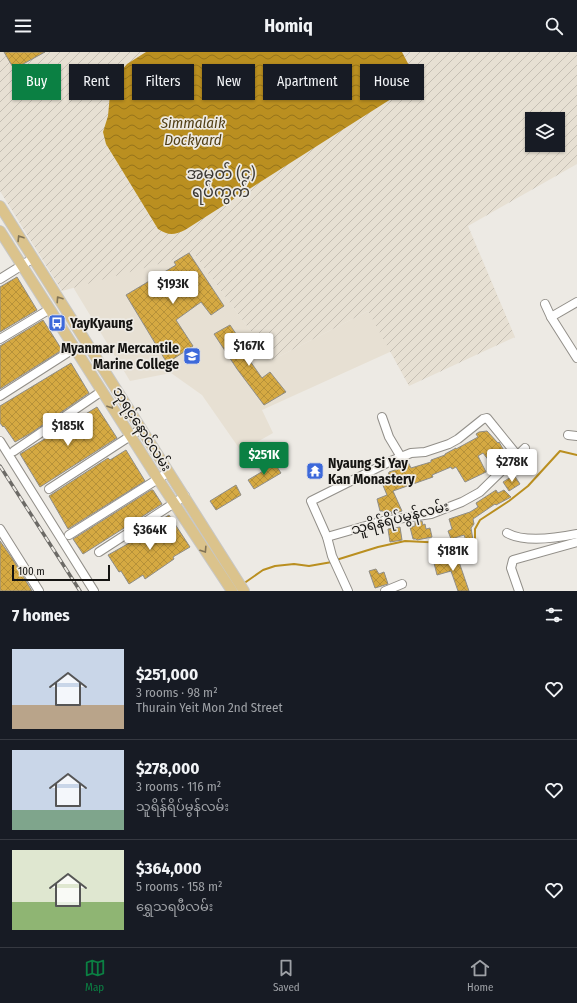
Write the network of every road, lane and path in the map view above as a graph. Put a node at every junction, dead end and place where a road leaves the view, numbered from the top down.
1 (2, 212) edge
2 (0, 231) edge
3 (32, 259) junction
4 (22, 265) junction
5 (0, 278) edge
6 (48, 283) junction
7 (38, 290) junction
8 (577, 302) edge
9 (545, 304) dead end
10 (50, 309) junction
11 (551, 317) junction
12 (0, 339) edge
13 (75, 348) junction
14 (577, 358) edge
15 (102, 392) junction
16 (0, 396) edge
17 (382, 417) dead end
18 (141, 428) junction
19 (568, 435) dead end
20 (130, 436) junction
21 (577, 436) edge
22 (0, 441) edge
23 (525, 448) dead end
24 (14, 451) dead end
25 (517, 455) junction
26 (401, 457) junction
27 (169, 472) junction
28 (158, 479) junction
29 (49, 489) dead end
30 (185, 496) junction
31 (174, 504) junction
32 (0, 529) edge
33 (506, 534) dead end
34 (577, 534) edge
35 (69, 535) dead end
36 (327, 537) junction
37 (577, 542) edge
38 (100, 552) dead end
39 (402, 584) dead end
40 (231, 589) edge
41 (39, 591) edge
42 (94, 591) edge
43 (244, 591) edge
44 (348, 591) edge
45 (385, 591) edge
46 (519, 591) edge

3 -> 1 main road, ဘုရင့်နောင်လမ်း
2 - 4 main road, ဘုရင့်နောင်လမ်း
3 - 4 street
3 - 6 main road, ဘုရင့်နောင်လမ်း
4 - 5 street
4 - 7 main road, ဘုရင့်နောင်လမ်း
6 - 7 street
18 -> 6 main road, ဘုရင့်နောင်လမ်း
7 - 10 main road, ဘုရင့်နောင်လမ်း
8 - 11 street
9 - 11 street
10 - 12 street
10 - 13 main road, ဘုရင့်နောင်လမ်း
11 - 14 street
13 - 15 main road, ဘုရင့်နောင်လမ်း
13 - 16 street
15 -> 20 main road, ဘုရင့်နောင်လမ်း
15 - 24 street
17 - 26 street
18 - 20 street
18 - 27 main road, ဘုရင့်နောင်လမ်း
19 - 21 street
20 - 28 main road, ဘုရင့်နောင်လမ်း
20 - 29 street
22 - 42 street
23 - 25 street, သူရိန်ရိပ်မွန်လမ်း
25 - 26 street
25 - 36 street, သူရိန်ရိပ်မွန်လမ်း
26 - 36 street
27 - 28 street
27 - 30 main road, ဘုရင့်နောင်လမ်း
28 - 31 main road, ဘုရင့်နောင်လမ်း
28 - 35 street
30 - 31 street
30 - 43 main road, ဘုရင့်နောင်လမ်း
31 - 38 street
31 -> 40 main road, ဘုရင့်နောင်လမ်း
32 - 41 street
33 - 34 street
36 - 44 street
37 - 46 street
39 - 45 street

